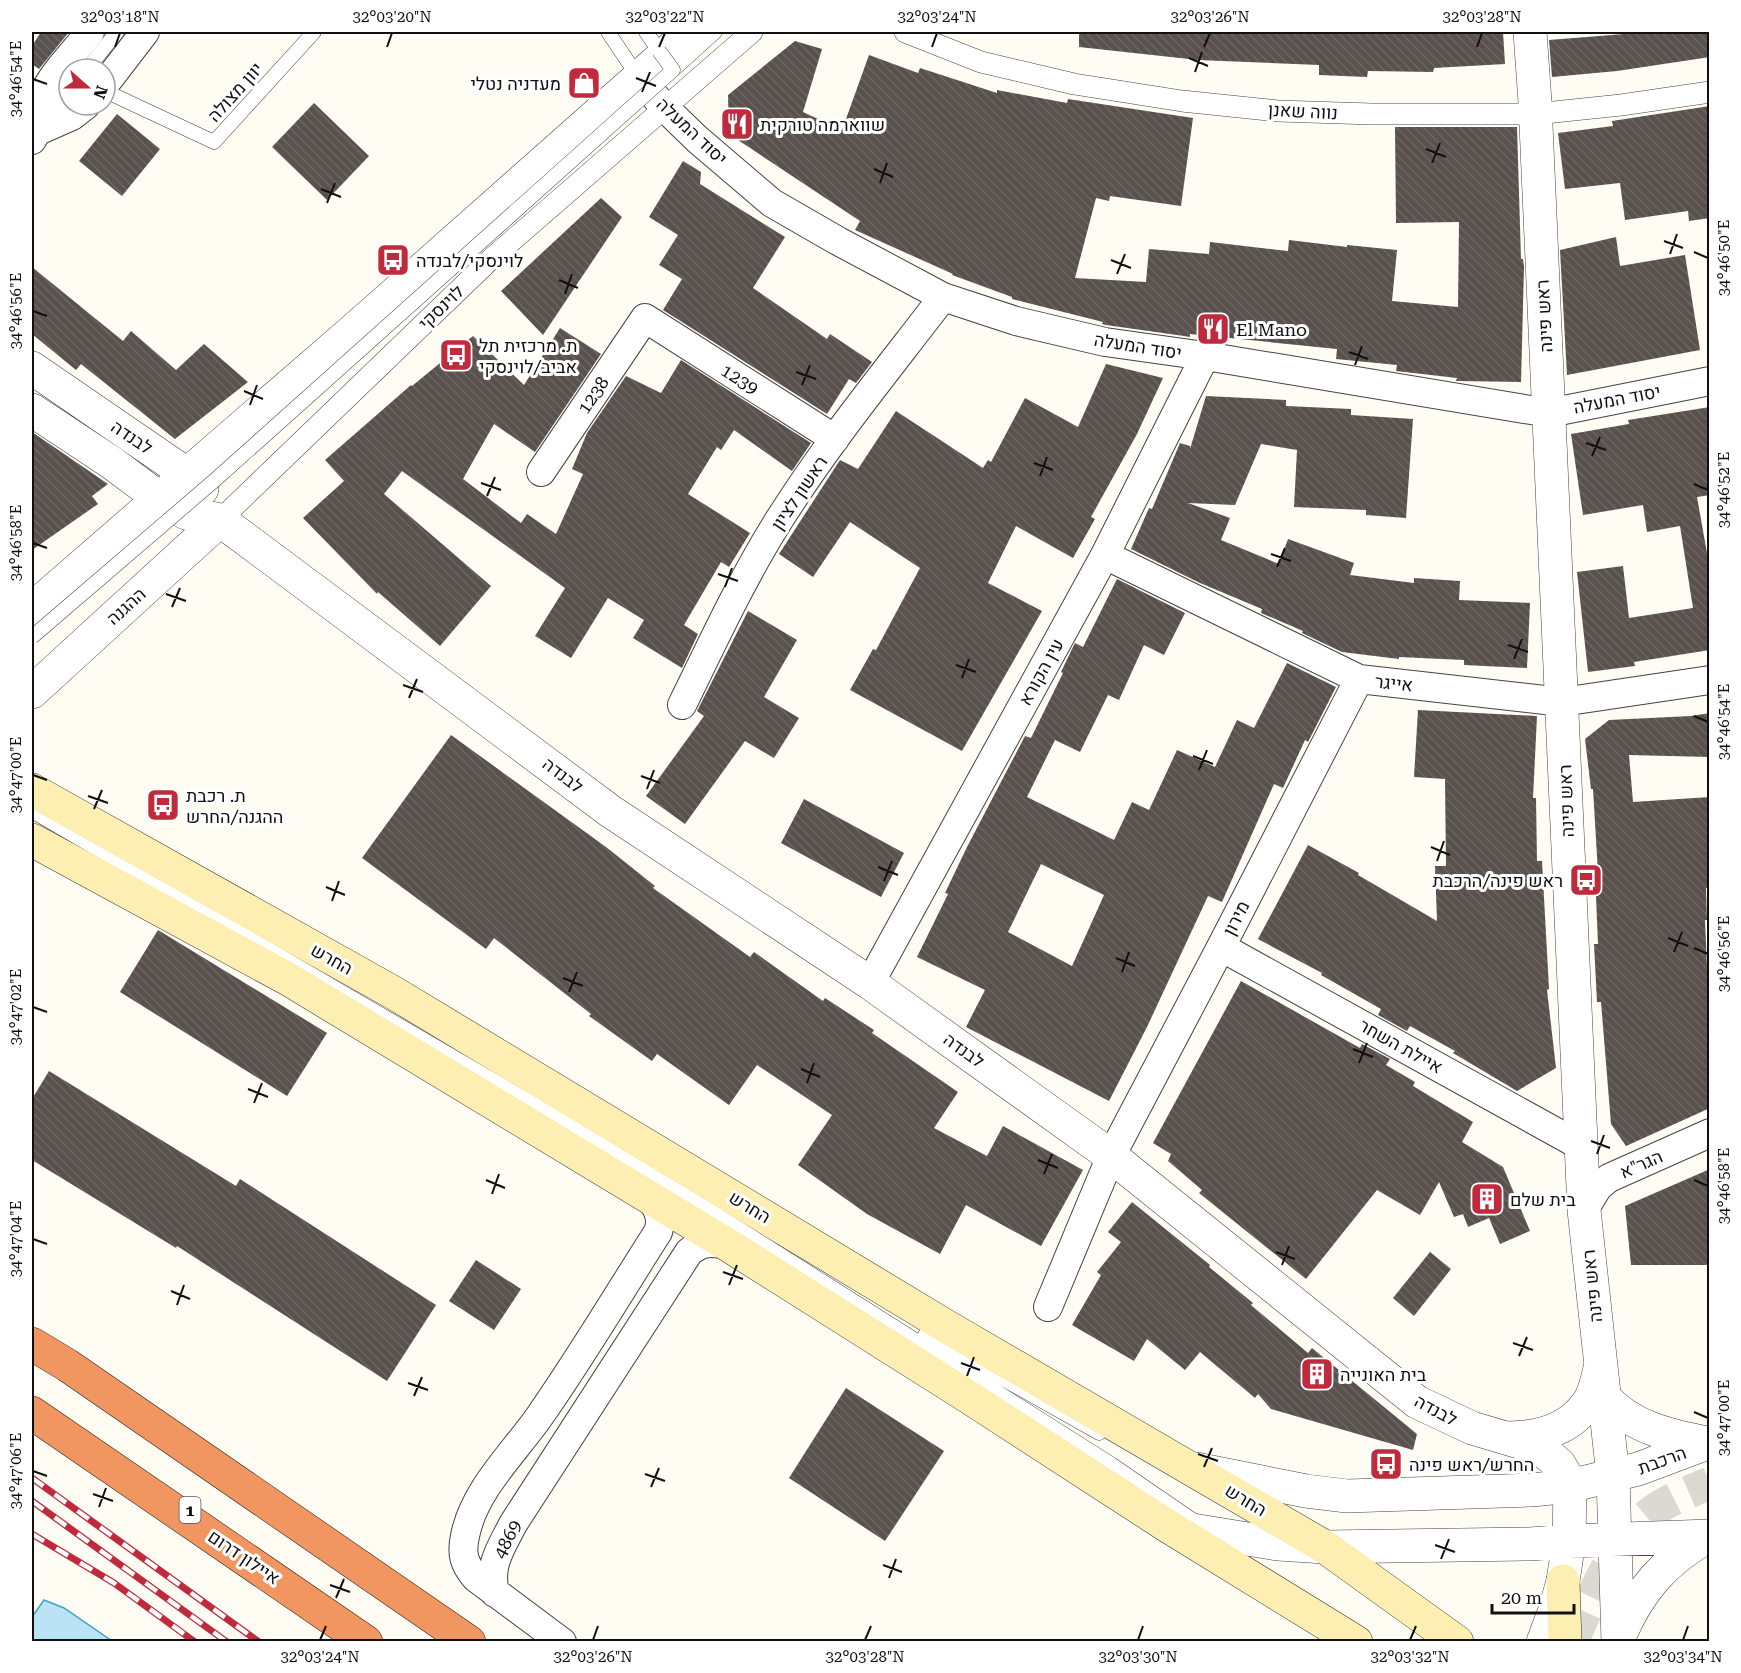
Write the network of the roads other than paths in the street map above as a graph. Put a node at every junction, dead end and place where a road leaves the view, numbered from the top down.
1 (90, 32) edge
2 (117, 32) edge
3 (145, 32) edge
4 (314, 32) edge
5 (608, 32) edge
6 (646, 32) edge
7 (690, 32) edge
8 (715, 32) edge
9 (752, 32) edge
10 (905, 32) edge
11 (1530, 32) edge
12 (97, 57) edge
13 (117, 68) edge
14 (673, 70) junction
15 (639, 78) junction
16 (37, 89) edge
17 (1710, 92) edge
18 (117, 97) edge
19 (57, 107) edge
20 (665, 108) junction
21 (1535, 114) junction
22 (70, 117) edge
23 (34, 136) edge
24 (943, 297) junction
25 (645, 318) joint
26 (1205, 356) junction
27 (32, 368) edge
28 (1710, 381) edge
29 (32, 410) edge
30 (1549, 412) junction
31 (835, 439) junction
32 (111, 463) junction
33 (541, 472) dead end
34 (188, 475) junction
35 (159, 498) junction
36 (220, 520) junction
37 (115, 536) junction
38 (1106, 555) junction
39 (32, 609) edge
40 (32, 637) edge
41 (1359, 679) junction
42 (1710, 680) edge
43 (32, 692) edge
44 (1562, 702) junction
45 (682, 705) dead end
46 (32, 790) edge
47 (32, 811) edge
48 (32, 840) edge
49 (1221, 947) junction
50 (870, 983) junction
51 (1710, 1133) edge
52 (1581, 1146) junction
53 (1111, 1156) junction
54 (651, 1198) junction
55 (1584, 1210) junction
56 (744, 1242) junction
57 (1048, 1307) dead end
58 (32, 1344) edge
59 (1602, 1383) junction
60 (32, 1393) edge
61 (32, 1413) edge
62 (1506, 1438) junction
63 (1709, 1443) edge
64 (1192, 1468) junction
65 (1613, 1476) junction
66 (1570, 1486) junction
67 (1166, 1526) junction
68 (1210, 1533) junction
69 (1708, 1537) edge
70 (1616, 1539) junction
71 (1569, 1541) junction
72 (1325, 1547) junction
73 (1563, 1581) junction
74 (495, 1593) junction
75 (1286, 1599) junction
76 (358, 1635) edge
77 (469, 1641) edge
78 (562, 1641) edge
79 (1356, 1641) edge
80 (1457, 1641) edge
81 (1543, 1641) edge
82 (1565, 1641) edge
83 (1618, 1641) edge

1 - 16 street
2 - 12 lane
3 - 13 street
4 - 18 lane, יוון מצולה
5 - 15 lane
6 - 14 lane, bridge
7 - 15 street
8 - 14 lane
9 - 20 street, לוינסקי
10 - 21 street, נווה שאנן
11 - 21 street, ראש פינה
14 - 40 lane, bridge
15 - 20 street, יסוד המעלה
15 - 34 street
16 - 23 street
17 - 21 street, נווה שאנן
19 - 23 lane
20 - 24 street, יסוד המעלה
20 - 36 street, לוינסקי
21 - 30 street, ראש פינה
22 - 23 street
24 - 26 street, יסוד המעלה
24 - 31 street, ראשון לציון
25 - 31 street, 1239
25 - 33 street, 1238
26 - 30 street, יסוד המעלה
26 - 38 street, עין הקורא
27 - 34 street, לבנדה
28 - 30 street, יסוד המעלה
29 - 32 street, לבנדה
30 - 44 street, ראש פינה
31 - 45 street, ראשון לציון
32 - 35 street, לבנדה
32 - 37 street
34 - 35 street
34 - 36 street, לבנדה
35 - 36 street, לבנדה
35 - 37 street
36 - 43 street, ההגנה
36 - 50 street, לבנדה
37 - 39 street
38 - 41 street, אייגר
38 - 50 street, עין הקורא
41 - 44 street, אייגר
41 - 49 street, מירון
42 - 44 street, אייגר
44 - 52 street, ראש פינה
46 - 64 main road, החרש
47 - 56 lane
48 - 54 main road
49 - 52 street, איילת השחר
49 - 53 street, מירון
50 - 53 street, לבנדה
51 - 55 street, הגר"א
52 - 55 street, ראש פינה
53 - 57 street, מירון
53 - 62 street, לבנדה
54 - 56 main road
54 - 74 street, 4869
55 - 59 street, ראש פינה
56 - 64 lane
56 - 67 main road
56 - 68 lane
56 - 74 street, 4869
58 - 77 highway
59 - 62 street
59 - 63 street
59 - 65 street, ראש פינה
60 - 76 highway, 1
61 - 76 highway, איילון דרום
62 - 66 street, לבנדה
63 - 65 street, הרכבת
64 - 66 street, הרכבת
64 - 72 main road, החרש
65 - 66 street, הרכבת
65 - 70 street, ראש פינה
66 - 71 street
67 - 68 street
67 - 75 main road
68 - 72 street
68 - 75 lane
69 - 70 street
69 - 83 street
70 - 71 street
70 - 83 street, ראש פינה
71 - 72 street
71 - 73 street
72 - 80 main road, החרש
73 - 81 street
73 - 82 main road
74 - 78 street
75 - 79 main road

